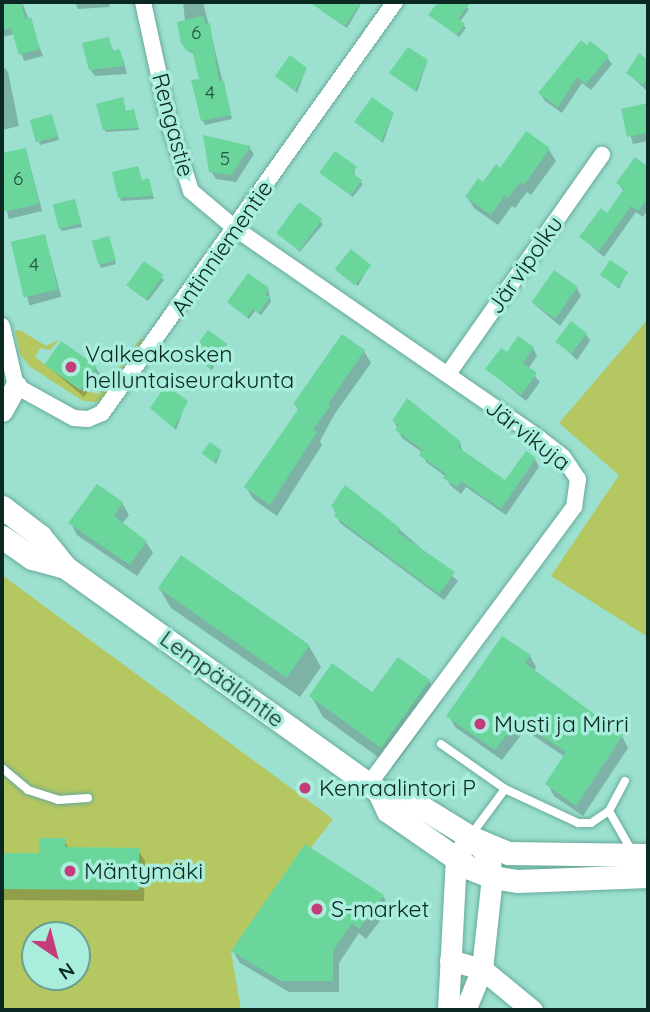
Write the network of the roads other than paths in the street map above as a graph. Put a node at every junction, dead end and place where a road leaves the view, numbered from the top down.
1 (143, 2) edge
2 (395, 2) edge
3 (602, 155) dead end
4 (236, 229) junction
5 (2, 326) edge
6 (448, 374) junction
7 (9, 393) edge
8 (2, 411) edge
9 (2, 506) edge
10 (2, 537) edge
11 (65, 566) junction
12 (441, 744) dead end
13 (2, 768) edge
14 (625, 781) dead end
15 (374, 788) junction
16 (505, 789) junction
17 (88, 798) dead end
18 (609, 811) junction
19 (470, 837) junction
20 (641, 855) edge
21 (456, 858) junction
22 (648, 876) edge
23 (492, 877) junction
24 (450, 960) junction
25 (482, 969) junction
26 (448, 1010) edge
27 (465, 1010) edge
28 (532, 1010) edge

1 - 4 street, Rengastie
2 - 4 street, Antinniementie
3 - 6 street, Järvipolku
4 - 6 street, Järvikuja
4 - 7 street, Antinniementie
5 - 7 street
6 - 15 street, Järvikuja
7 - 8 street
9 - 11 main road, Lempääläntie
10 - 11 main road, Lempääläntie
11 - 15 main road, Lempääläntie
12 - 16 lane
13 - 17 lane
14 - 18 lane
15 - 19 main road, Lempääläntie
15 - 21 main road, Lempääläntie
16 - 18 lane
16 - 19 lane
18 - 20 lane
19 - 20 main road, Lempääläntie
19 - 21 street
19 - 23 street
21 - 23 main road, Lempääläntie
21 - 24 street
22 - 23 main road, Lempääläntie
23 - 25 street
24 - 25 street
24 - 26 street
25 - 27 street
25 - 28 street

